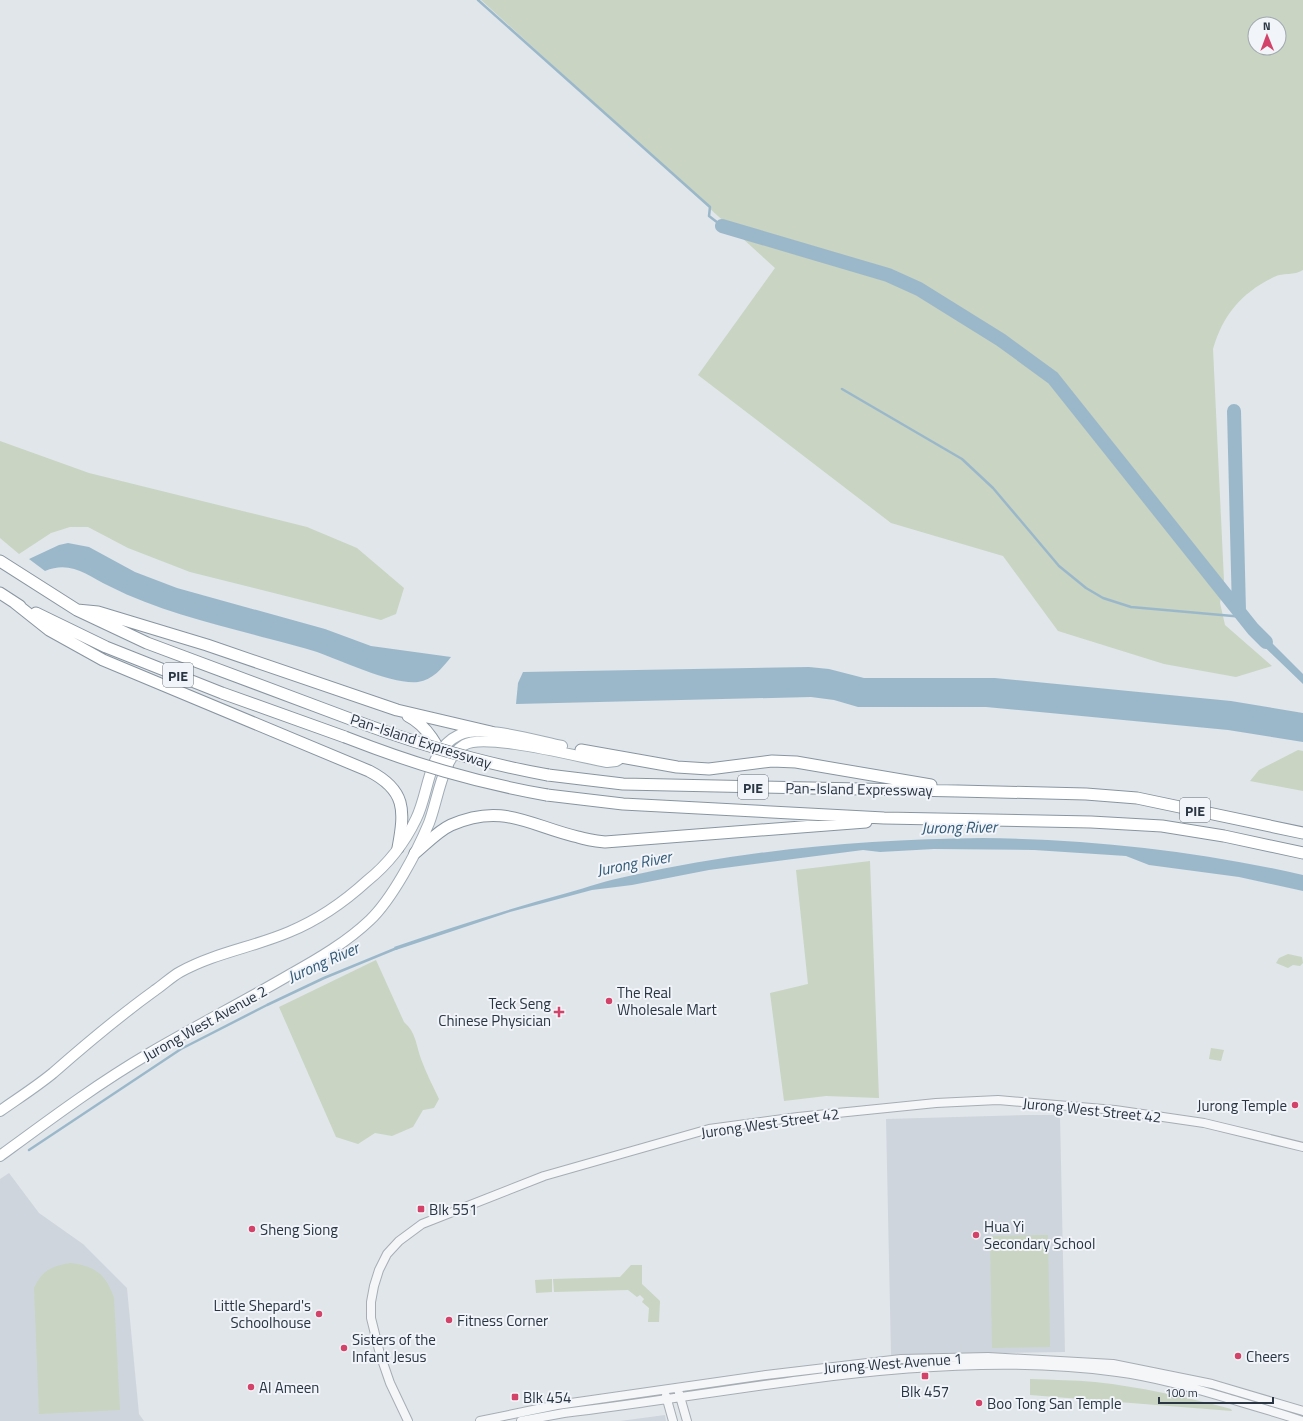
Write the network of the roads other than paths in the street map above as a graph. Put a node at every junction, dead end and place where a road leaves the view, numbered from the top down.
1 (0, 561) edge
2 (0, 593) edge
3 (15, 603) junction
4 (77, 610) junction
5 (397, 710) junction
6 (491, 732) junction
7 (581, 750) joint
8 (440, 751) junction
9 (621, 758) junction
10 (447, 766) junction
11 (958, 791) junction
12 (903, 818) junction
13 (1303, 833) edge
14 (398, 848) junction
15 (415, 853) junction
16 (1303, 853) edge
17 (0, 1111) edge
18 (1303, 1147) edge
19 (0, 1156) edge
20 (678, 1388) junction
21 (665, 1390) junction
22 (680, 1398) junction
23 (667, 1400) junction
24 (1303, 1411) edge
25 (408, 1421) edge
26 (480, 1421) edge
27 (521, 1421) edge
28 (673, 1421) edge
29 (687, 1421) edge
30 (1302, 1421) edge

1 - 4 highway, Pan-Island Expressway / PIE
2 - 3 highway, Pan-Island Expressway / PIE
3 - 12 highway, Pan-Island Expressway / PIE, bridge
3 - 14 highway
4 - 5 highway
4 - 11 highway, Pan-Island Expressway / PIE, bridge
5 - 6 highway
5 - 8 highway
6 - 7 main road
6 - 8 main road
7 - 9 highway
8 - 10 highway
8 - 14 main road
9 - 10 main road, Jurong West Avenue 2
9 - 11 highway
10 - 15 main road, Jurong West Avenue 2
11 - 13 highway, Pan-Island Expressway / PIE
12 - 15 highway
12 - 16 highway, Pan-Island Expressway / PIE
14 - 17 main road
15 - 19 main road, Jurong West Avenue 2
18 - 25 street, Jurong West Street 42
20 - 21 street, Jurong West Avenue 1
20 - 22 street
20 - 24 street, Jurong West Avenue 1
21 - 23 street
21 - 26 street, Jurong West Avenue 1
22 - 23 street, Jurong West Avenue 1
22 - 29 street
22 - 30 street, Jurong West Avenue 1
23 - 27 street, Jurong West Avenue 1
23 - 28 street

